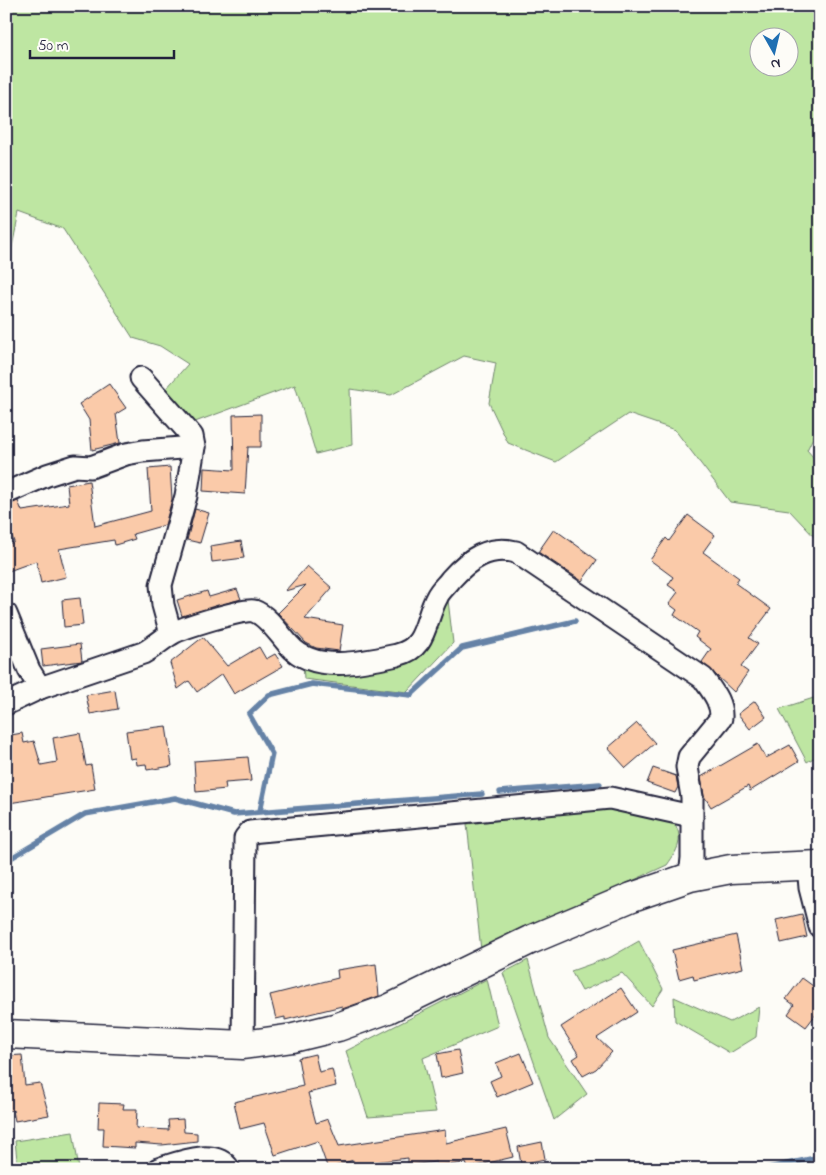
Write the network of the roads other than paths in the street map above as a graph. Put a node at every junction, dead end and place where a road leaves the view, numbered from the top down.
1 (142, 378) dead end
2 (194, 446) junction
3 (6, 493) edge
4 (6, 614) edge
5 (171, 634) junction
6 (40, 688) junction
7 (6, 704) edge
8 (691, 816) junction
9 (814, 865) edge
10 (690, 877) junction
11 (820, 927) edge
12 (6, 1034) edge
13 (243, 1045) junction
14 (158, 1169) edge
15 (229, 1169) edge

1 - 2 street
2 - 3 street
2 - 5 street
4 - 6 street
5 - 6 street
5 - 8 street
6 - 7 street
8 - 10 street
8 - 13 street
9 - 10 street
9 - 11 street
10 - 13 street
12 - 13 street
14 - 15 street

